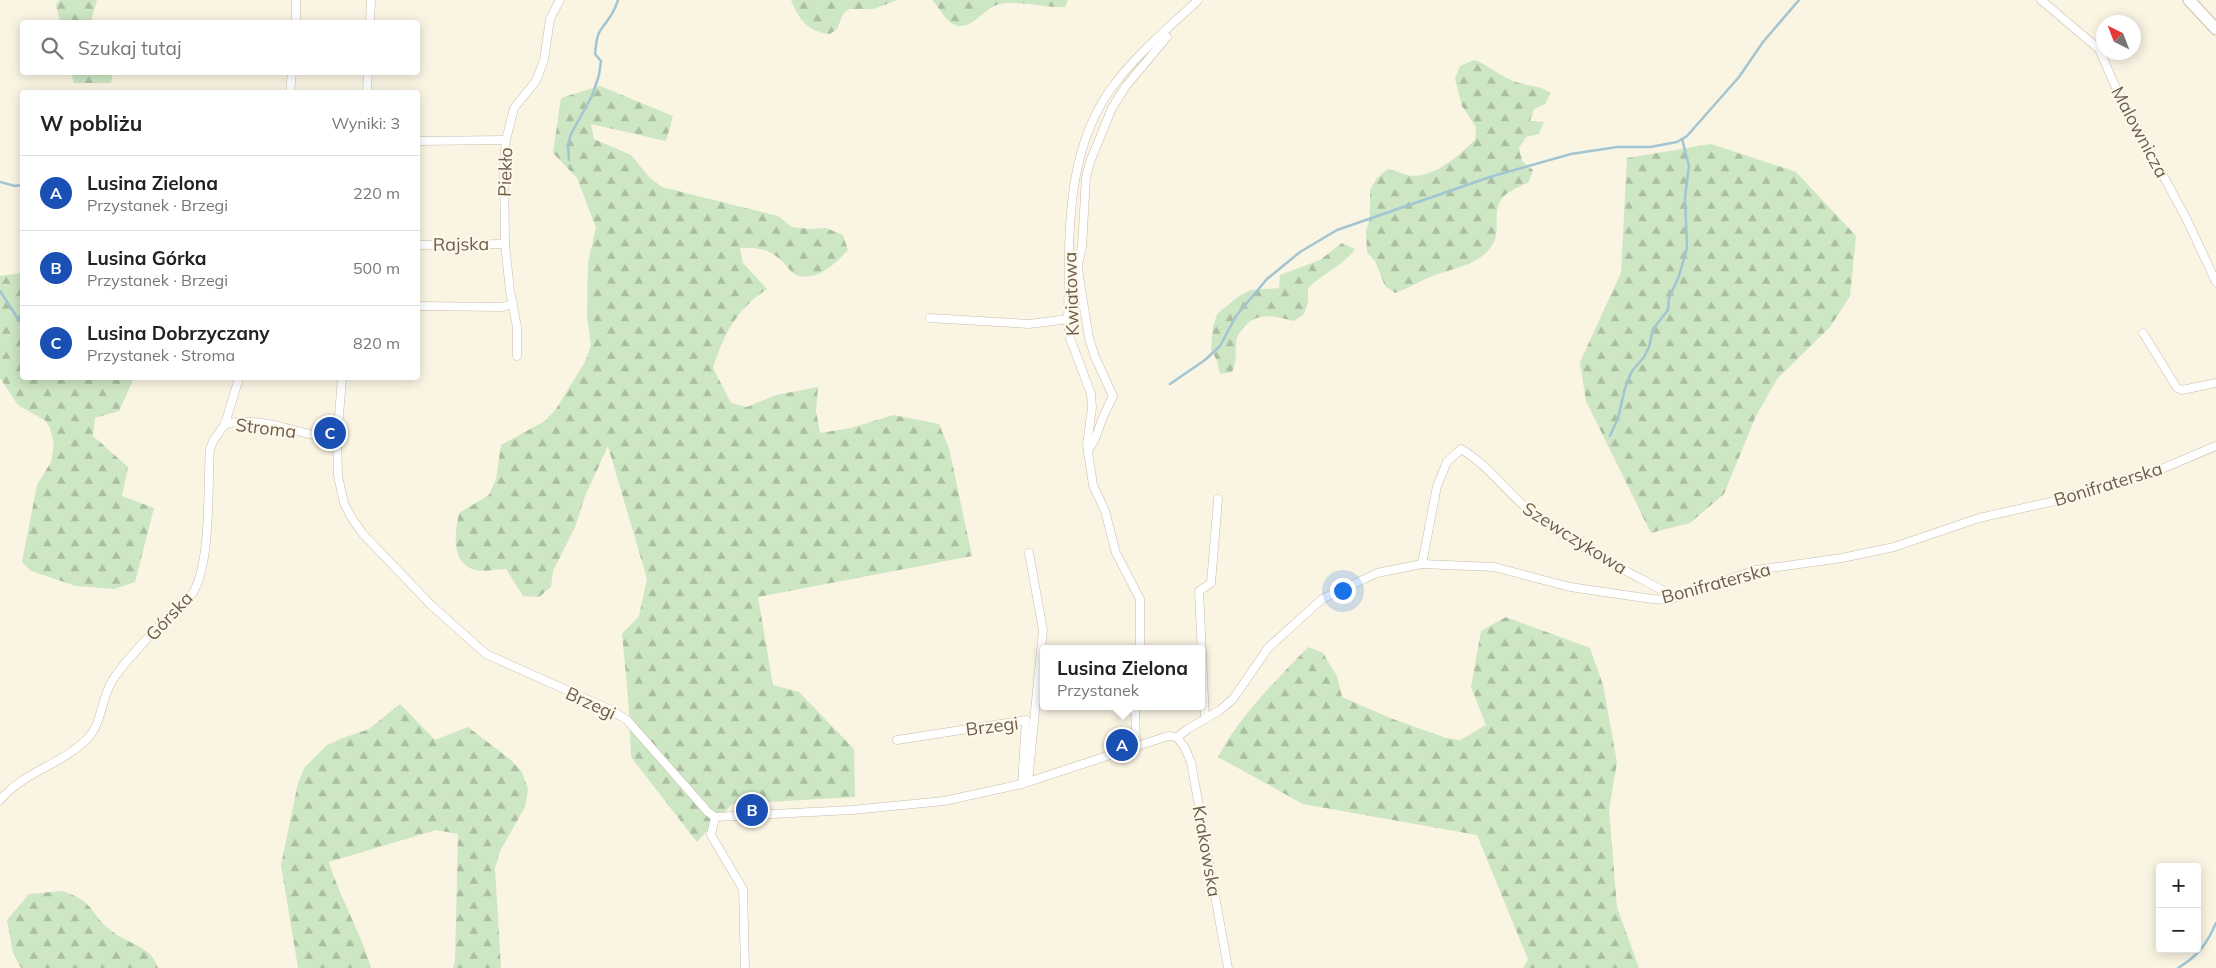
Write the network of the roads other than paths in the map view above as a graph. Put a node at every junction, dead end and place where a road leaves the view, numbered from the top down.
1 (296, 0) edge
2 (371, 0) edge
3 (560, 0) edge
4 (1198, 0) edge
5 (2041, 0) edge
6 (2189, 0) edge
7 (1184, 13) junction
8 (296, 20) edge
9 (370, 20) edge
10 (2216, 29) edge
11 (292, 75) edge
12 (368, 75) edge
13 (290, 90) edge
14 (367, 90) edge
15 (506, 140) junction
16 (420, 141) edge
17 (505, 244) junction
18 (420, 245) edge
19 (2216, 282) edge
20 (513, 304) junction
21 (420, 306) edge
22 (930, 318) dead end
23 (1068, 319) junction
24 (2143, 333) dead end
25 (517, 356) dead end
26 (238, 380) edge
27 (342, 380) edge
28 (2216, 383) edge
29 (225, 424) junction
30 (337, 440) junction
31 (2216, 446) edge
32 (1088, 451) junction
33 (1218, 499) dead end
34 (1029, 553) dead end
35 (1422, 564) junction
36 (1674, 598) junction
37 (1041, 645) edge
38 (1140, 645) edge
39 (1202, 645) edge
40 (1040, 656) edge
41 (1135, 710) edge
42 (1205, 710) edge
43 (1205, 719) junction
44 (1177, 738) junction
45 (896, 740) dead end
46 (1136, 745) junction
47 (1025, 783) junction
48 (0, 800) edge
49 (715, 817) junction
50 (744, 968) edge
51 (1228, 968) edge

1 - 8 street
2 - 9 street
3 - 15 street, Piekło
4 - 7 street, Kwiatowa
5 - 19 street, Malownicza
6 - 10 street
7 - 23 street, Kwiatowa
7 - 32 street
11 - 13 street
12 - 14 street
15 - 16 street
15 - 17 street, Piekło
17 - 18 street, Rajska
17 - 20 street, Piekło
20 - 21 street
20 - 25 street, Piekło
22 - 23 street
23 - 32 street, Kwiatowa
24 - 28 street
26 - 29 street, Górska
27 - 30 street, Brzegi
29 - 30 street, Stroma
29 - 48 street, Górska
30 - 49 street, Brzegi
31 - 36 street, Bonifraterska
32 - 38 street, Kwiatowa
33 - 39 street
34 - 37 street
35 - 36 street, Bonifraterska
35 - 36 street, Szewczykowa
35 - 43 street, Bonifraterska
40 - 47 street
41 - 46 street
42 - 43 street
43 - 44 street, Bonifraterska
44 - 46 street
44 - 51 street, Krakowska
45 - 47 street, Brzegi
46 - 47 street
47 - 49 street
49 - 50 street

